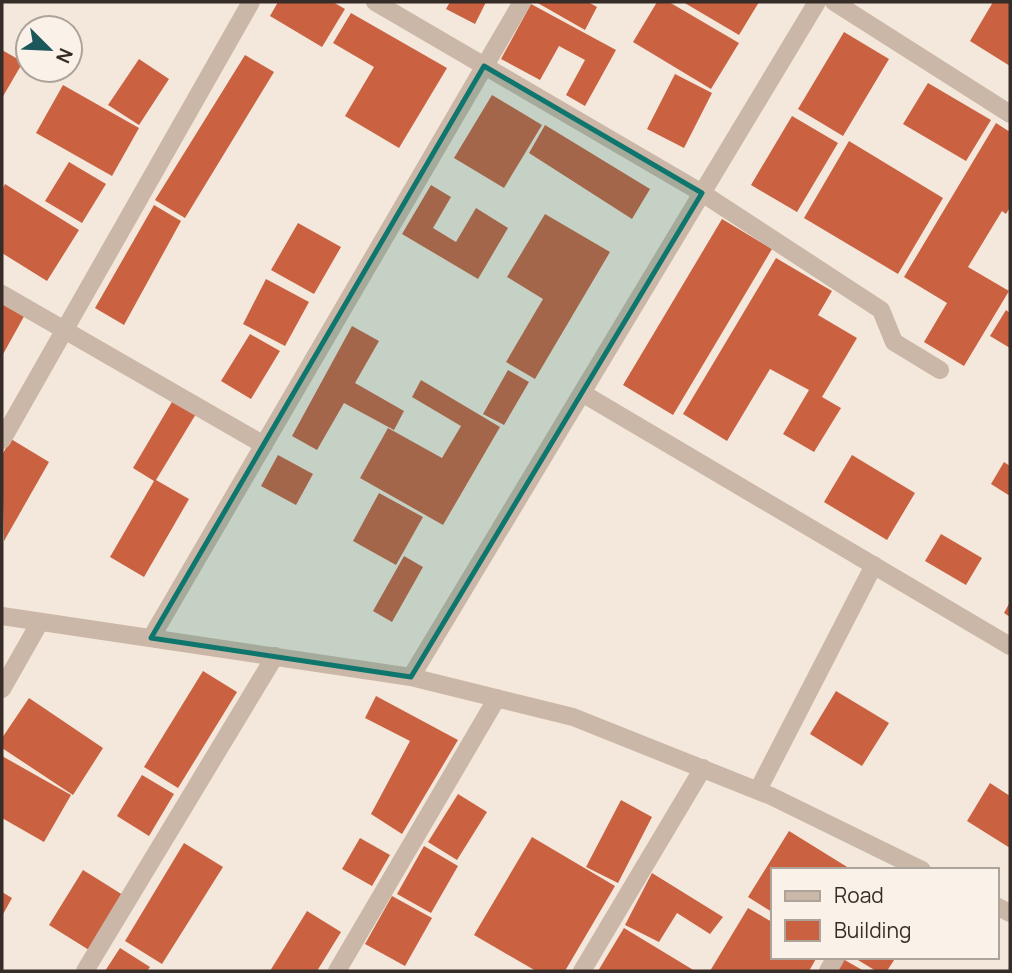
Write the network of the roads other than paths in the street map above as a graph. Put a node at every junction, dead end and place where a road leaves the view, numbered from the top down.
1 (251, 2) edge
2 (375, 2) edge
3 (522, 2) edge
4 (817, 2) edge
5 (834, 2) edge
6 (485, 66) junction
7 (1010, 114) edge
8 (702, 192) junction
9 (2, 294) edge
10 (64, 330) junction
11 (940, 370) dead end
12 (582, 393) junction
13 (2, 440) edge
14 (264, 445) junction
15 (874, 565) junction
16 (2, 616) edge
17 (40, 622) junction
18 (151, 638) junction
19 (1010, 646) edge
20 (275, 656) junction
21 (411, 677) junction
22 (2, 689) edge
23 (497, 698) junction
24 (703, 768) junction
25 (758, 790) junction
26 (892, 863) edge
27 (913, 868) edge
28 (85, 971) edge
29 (337, 971) edge
30 (582, 971) edge

1 - 10 street
2 - 6 street
3 - 6 street
4 - 8 street
5 - 7 street
6 - 8 street
6 - 14 street
8 - 11 street
8 - 12 street
9 - 10 street
10 - 13 street
10 - 14 street
12 - 15 street
12 - 21 street
14 - 18 street
15 - 19 street
15 - 25 street
16 - 17 street
17 - 18 street
17 - 22 street
18 - 20 street
20 - 21 street
20 - 28 street
21 - 23 street
23 - 24 street
23 - 29 street
24 - 25 street
24 - 30 street
25 - 26 street
26 - 27 street

